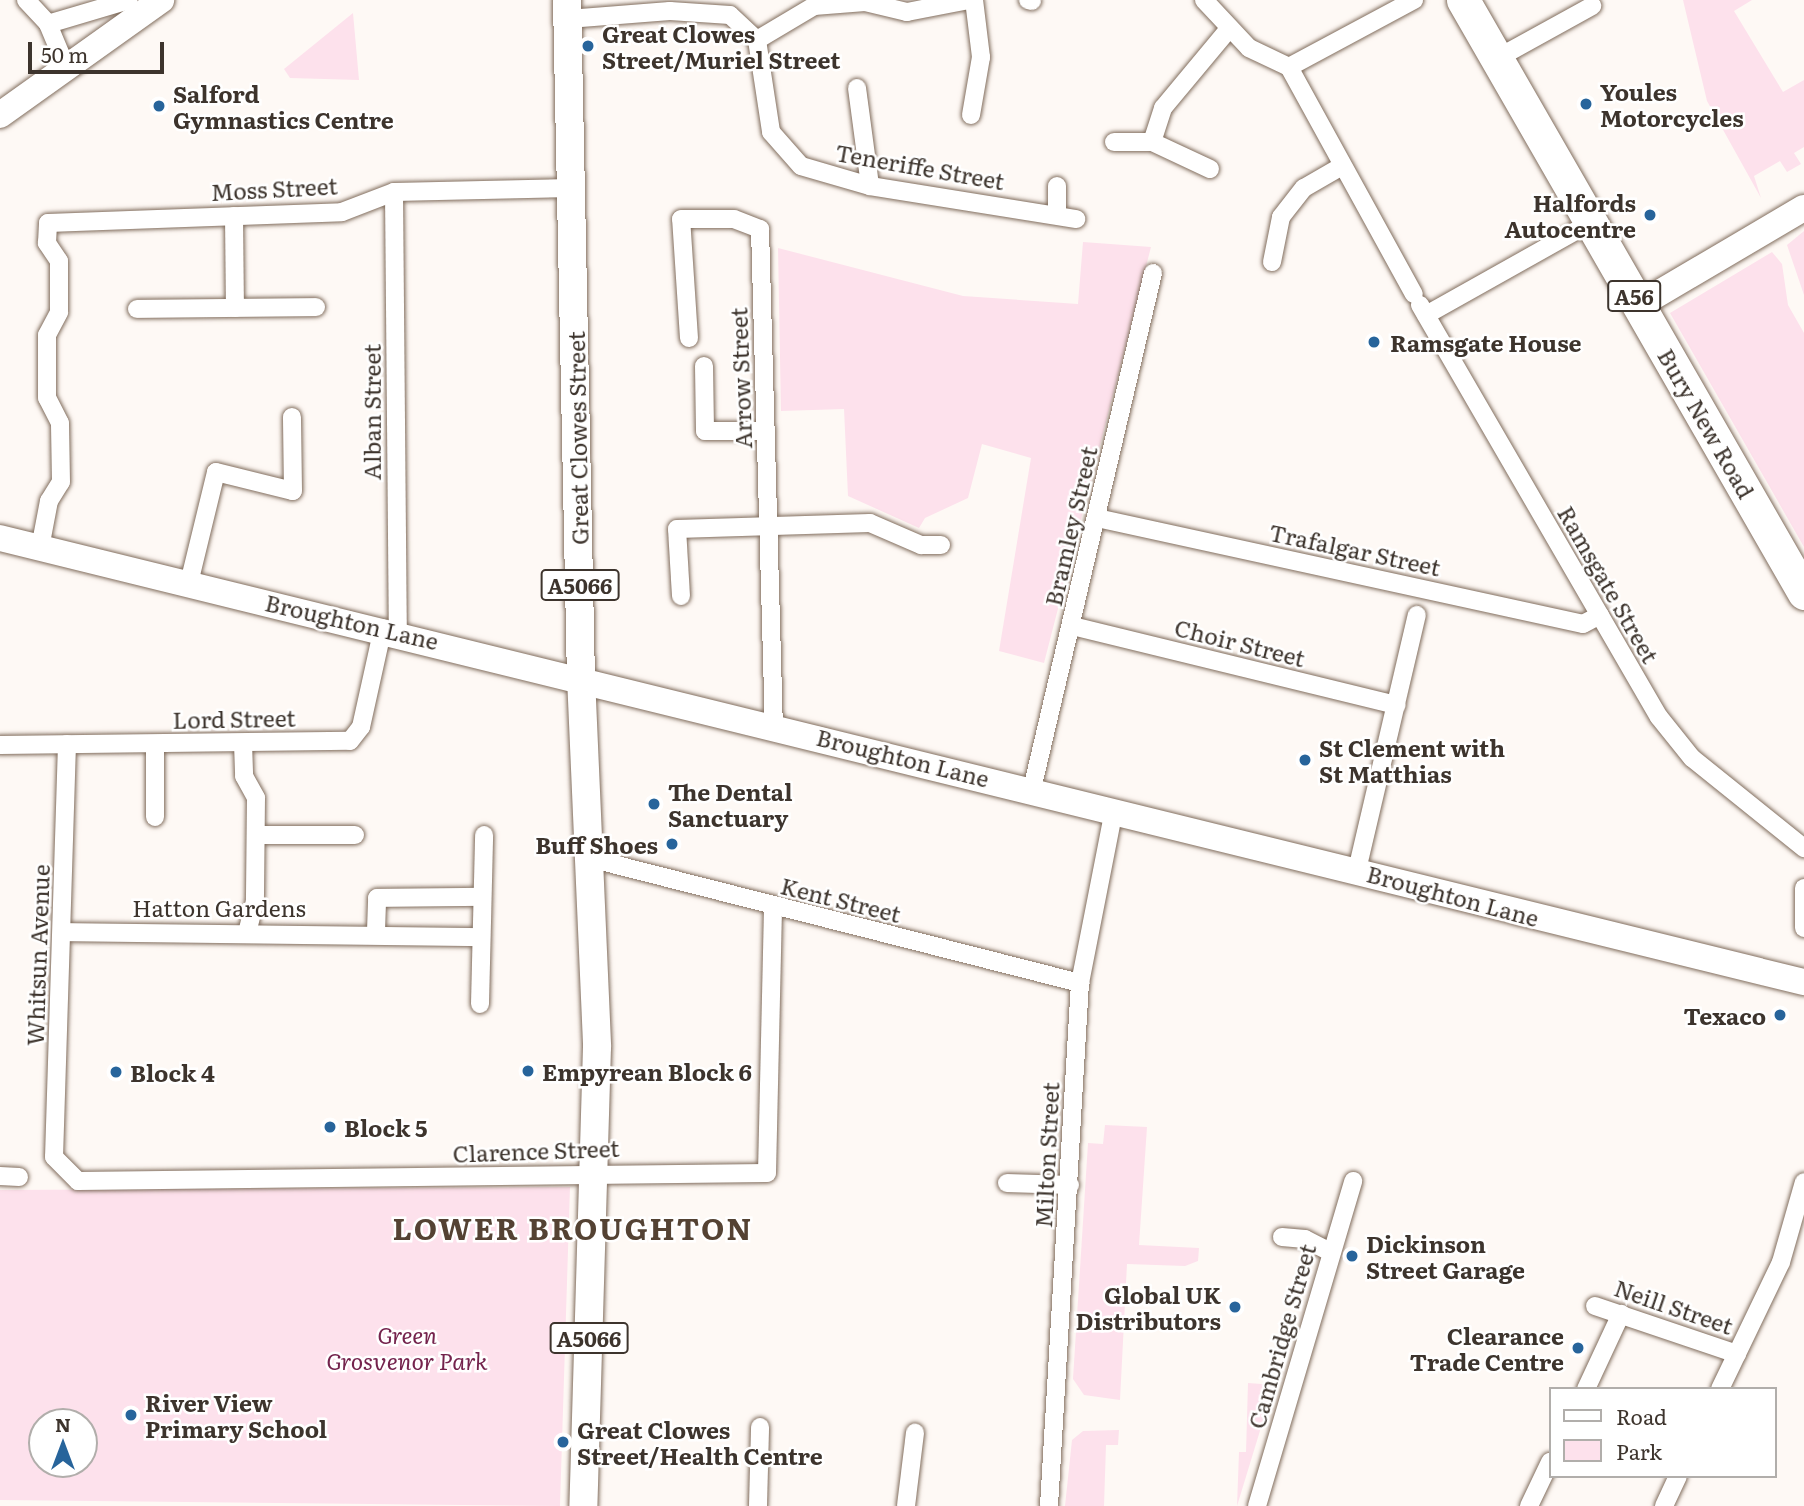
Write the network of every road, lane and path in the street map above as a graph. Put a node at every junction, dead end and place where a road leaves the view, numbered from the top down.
1 (26, 0) edge
2 (130, 0) edge
3 (160, 0) edge
4 (968, 0) edge
5 (974, 0) edge
6 (1204, 0) edge
7 (1414, 0) edge
8 (1463, 0) edge
9 (865, 1) edge
10 (670, 5) edge
11 (1592, 6) dead end
12 (568, 9) edge
13 (48, 24) junction
14 (1228, 30) junction
15 (757, 40) junction
16 (1496, 59) junction
17 (66, 67) junction
18 (1289, 67) junction
19 (858, 88) dead end
20 (0, 115) edge
21 (971, 115) dead end
22 (1114, 142) dead end
23 (1153, 142) junction
24 (1342, 166) junction
25 (1210, 169) dead end
26 (870, 186) junction
27 (1057, 186) dead end
28 (573, 188) junction
29 (394, 191) junction
30 (1804, 208) edge
31 (1057, 214) junction
32 (234, 216) junction
33 (1076, 219) dead end
34 (1590, 223) junction
35 (1272, 262) dead end
36 (1153, 273) dead end
37 (1420, 304) junction
38 (1639, 305) junction
39 (236, 307) junction
40 (316, 307) dead end
41 (137, 309) dead end
42 (689, 338) dead end
43 (704, 366) dead end
44 (292, 417) dead end
45 (766, 431) junction
46 (1097, 518) junction
47 (768, 523) junction
48 (0, 538) edge
49 (941, 545) dead end
50 (40, 548) junction
51 (189, 583) junction
52 (1804, 593) edge
53 (681, 596) dead end
54 (1417, 615) dead end
55 (1600, 615) junction
56 (1072, 626) junction
57 (391, 630) junction
58 (582, 677) junction
59 (1397, 705) junction
60 (774, 725) junction
61 (243, 743) junction
62 (0, 744) edge
63 (67, 744) junction
64 (155, 744) junction
65 (1032, 789) junction
66 (1114, 810) junction
67 (155, 817) dead end
68 (256, 835) junction
69 (355, 835) dead end
70 (484, 835) dead end
71 (1804, 848) edge
72 (593, 859) junction
73 (1357, 870) junction
74 (1804, 888) edge
75 (478, 897) junction
76 (773, 907) junction
77 (1804, 928) edge
78 (248, 930) junction
79 (376, 931) junction
80 (63, 932) junction
81 (479, 937) junction
82 (1804, 982) edge
83 (1080, 983) junction
84 (480, 1004) dead end
85 (58, 1167) joint
86 (594, 1171) junction
87 (0, 1176) edge
88 (19, 1177) dead end
89 (1353, 1181) dead end
90 (1804, 1182) edge
91 (1007, 1183) dead end
92 (1070, 1185) junction
93 (1282, 1237) dead end
94 (1331, 1252) junction
95 (1595, 1306) dead end
96 (1621, 1314) junction
97 (1737, 1354) junction
98 (1587, 1387) edge
99 (1721, 1387) edge
100 (760, 1427) dead end
101 (915, 1433) dead end
102 (1548, 1466) edge
103 (1677, 1478) edge
104 (1667, 1505) edge
105 (583, 1506) edge
106 (758, 1506) edge
107 (906, 1506) edge
108 (1049, 1506) edge
109 (1257, 1506) edge
110 (1529, 1506) edge

1 - 13 street
2 - 13 street
3 - 17 street
4 - 9 street
5 - 21 street
6 - 14 street
7 - 18 street
8 - 16 highway, Bury New Road / A56
9 - 15 street
10 - 12 street
10 - 15 street
11 - 16 street
12 - 28 main road, Great Clowes Street / A5066
13 - 17 street
14 - 18 street
14 - 23 street
15 - 26 street, Teneriffe Street
16 - 34 highway, Bury New Road / A56
17 - 20 street
18 - 24 street, Ramsgate Street
19 - 26 street
22 - 23 street
23 - 25 street
24 - 35 street
24 - 37 street, Ramsgate Street
26 - 31 street, Teneriffe Street
27 - 31 street
28 - 29 street, Moss Street
28 - 58 main road, Great Clowes Street / A5066
29 - 32 street, Moss Street
29 - 57 street, Alban Street
30 - 38 street
31 - 33 street, Teneriffe Street
32 - 39 street
32 - 50 street, Moss Street
34 - 37 street
34 - 38 highway, Bury New Road / A56
36 - 46 street, Bramley Street
37 - 55 street, Ramsgate Street
38 - 52 highway, Bury New Road / A56
39 - 40 street
39 - 41 street
42 - 45 street, Arrow Street
43 - 45 street
44 - 51 street
45 - 47 street, Arrow Street
46 - 55 street, Trafalgar Street
46 - 56 street, Bramley Street
47 - 49 street
47 - 53 street
47 - 60 street, Arrow Street
48 - 50 street, Broughton Lane
50 - 51 street, Broughton Lane
51 - 57 street, Broughton Lane
54 - 59 street
55 - 71 street, Ramsgate Street
56 - 59 street, Choir Street
56 - 65 street, Bramley Street
57 - 58 street, Broughton Lane
57 - 61 street, Lord Street
58 - 60 street, Broughton Lane
58 - 72 main road, Great Clowes Street / A5066
59 - 73 street
60 - 65 street, Broughton Lane
61 - 64 street, Lord Street
61 - 68 street
62 - 63 street, Lord Street
63 - 64 street, Lord Street
63 - 80 street, Whitsun Avenue
64 - 67 street
65 - 66 street, Broughton Lane
66 - 73 street, Broughton Lane
66 - 83 street, Milton Street
68 - 69 street
68 - 78 street
70 - 75 street
72 - 76 street, Kent Street
72 - 86 main road, Great Clowes Street / A5066
73 - 82 street, Broughton Lane
74 - 77 street
75 - 79 street
75 - 81 street
76 - 83 street, Kent Street
76 - 86 street, Clarence Street
78 - 79 street, Hatton Gardens
78 - 80 street, Hatton Gardens
79 - 81 street, Hatton Gardens
80 - 85 street, Whitsun Avenue
81 - 84 street
83 - 92 street, Milton Street
85 - 86 street, Clarence Street
86 - 105 main road, Great Clowes Street / A5066
87 - 88 street
89 - 94 street, Cambridge Street
90 - 97 street
91 - 92 street
92 - 108 street, Milton Street
93 - 94 street
94 - 109 street, Cambridge Street
95 - 96 street, Neill Street
96 - 97 street, Neill Street
96 - 98 street
97 - 99 street
100 - 106 street
101 - 107 street
102 - 110 street
103 - 104 street

